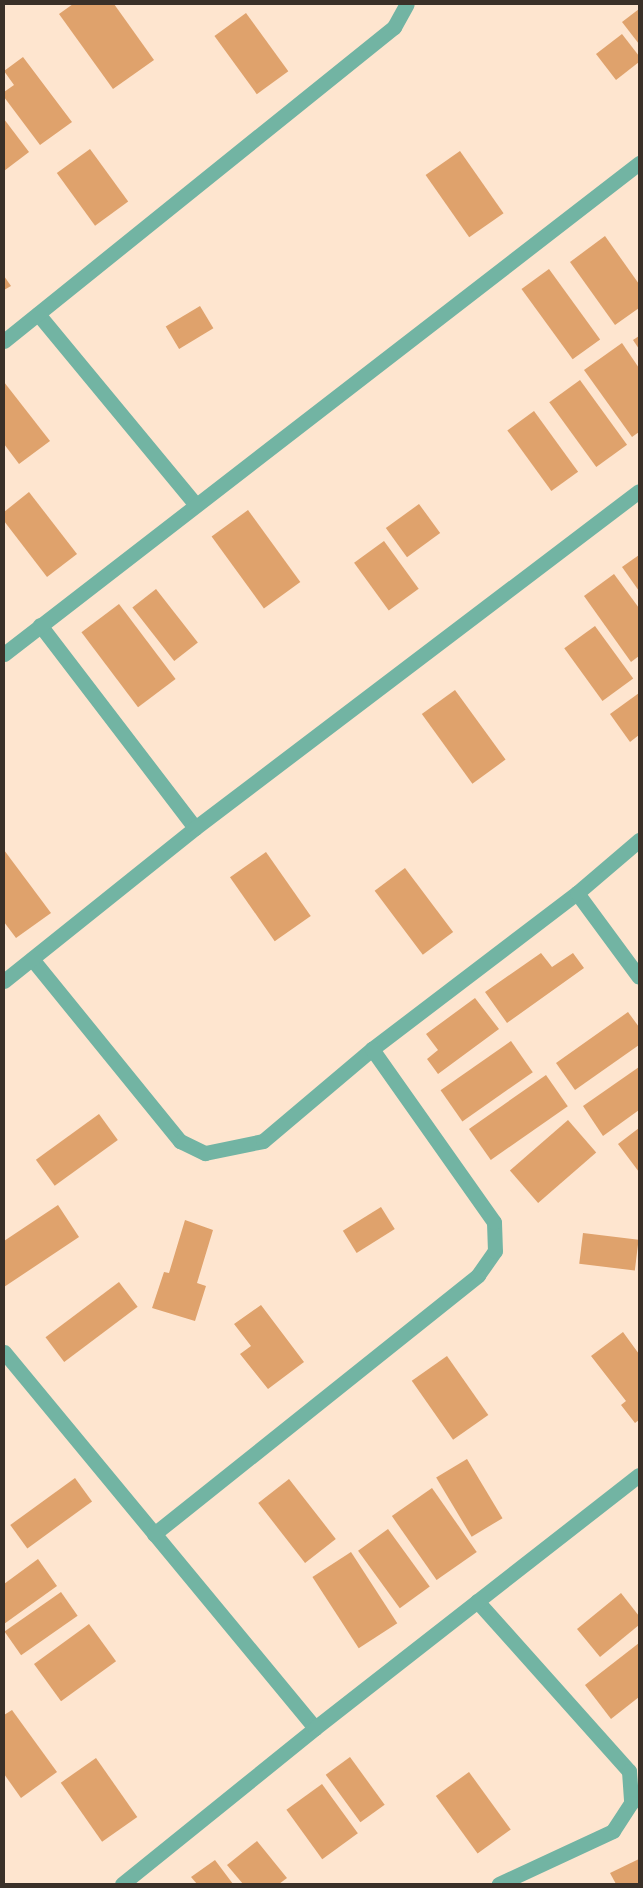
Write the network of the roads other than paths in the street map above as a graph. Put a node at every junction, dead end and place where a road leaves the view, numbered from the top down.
1 (407, 4) edge
2 (639, 163) edge
3 (38, 314) junction
4 (4, 341) edge
5 (639, 491) edge
6 (195, 504) junction
7 (40, 625) junction
8 (4, 654) edge
9 (195, 828) junction
10 (639, 840) edge
11 (578, 893) junction
12 (32, 958) junction
13 (639, 977) edge
14 (4, 982) edge
15 (372, 1050) junction
16 (4, 1352) edge
17 (639, 1475) edge
18 (154, 1534) junction
19 (477, 1601) junction
20 (315, 1728) junction
21 (122, 1884) edge
22 (499, 1884) edge

1 - 3 street
2 - 6 street
3 - 4 street
3 - 6 street
5 - 9 street
6 - 7 street
7 - 8 street
7 - 9 street
9 - 12 street
10 - 11 street
11 - 13 street
11 - 15 street
12 - 14 street
12 - 15 street
15 - 18 street
16 - 18 street
17 - 19 street
18 - 20 street
19 - 20 street
19 - 22 street
20 - 21 street

